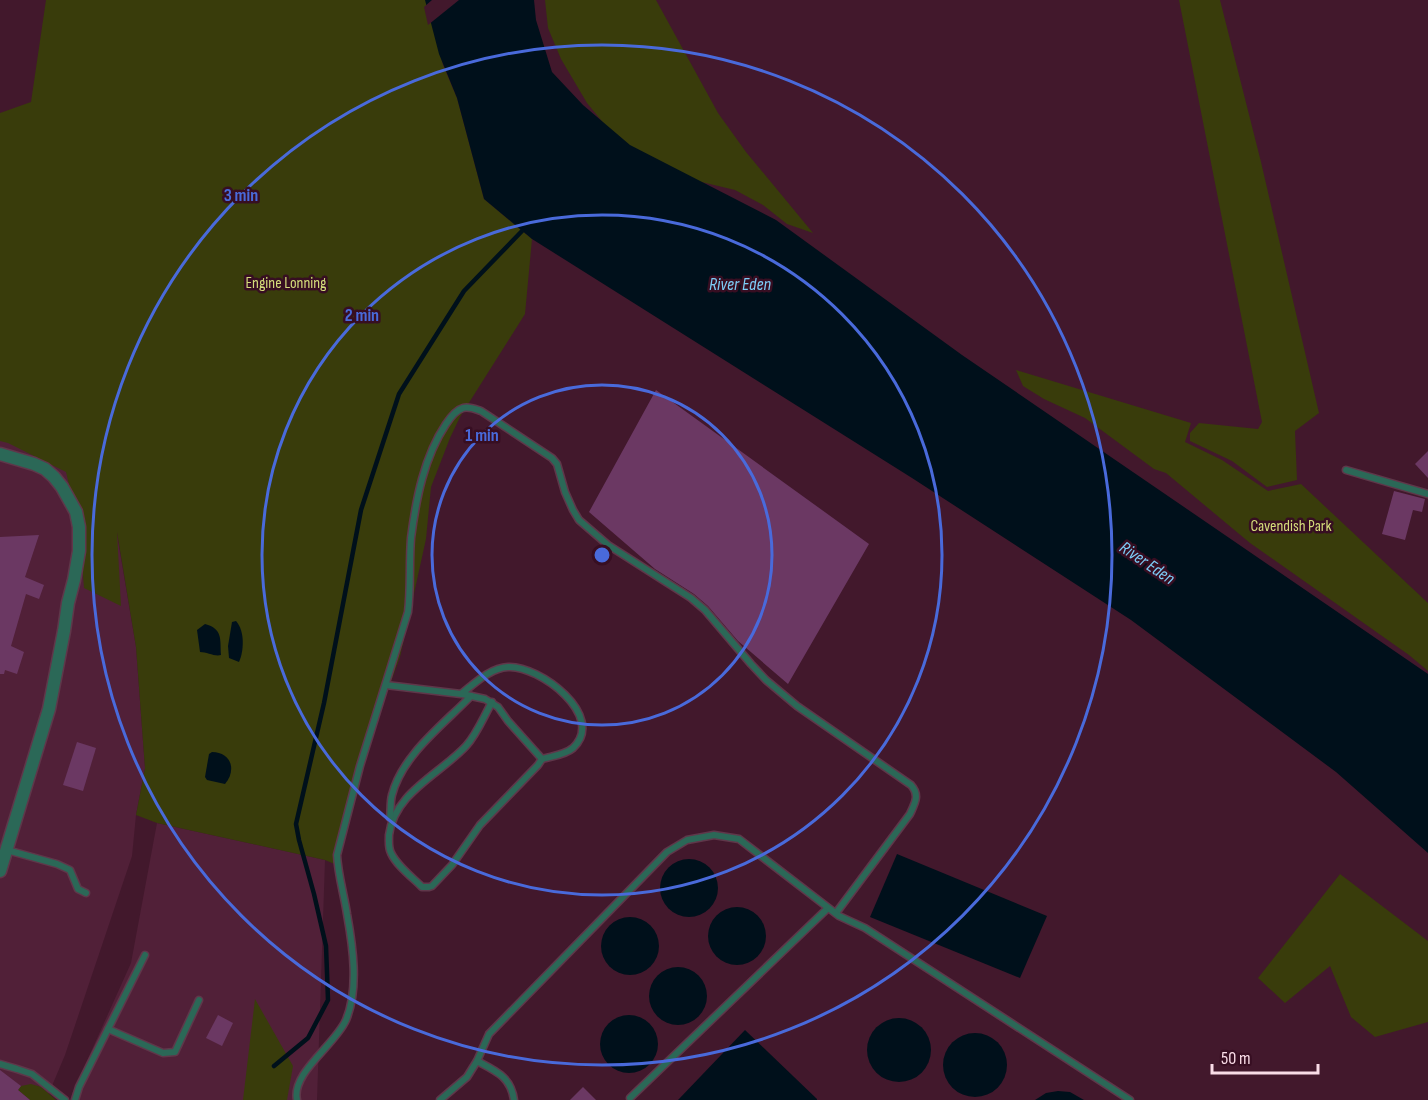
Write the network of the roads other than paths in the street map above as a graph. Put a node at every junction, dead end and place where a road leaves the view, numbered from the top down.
1 (0, 453) edge
2 (1346, 470) dead end
3 (1428, 494) edge
4 (386, 685) junction
5 (460, 693) junction
6 (471, 696) junction
7 (492, 702) junction
8 (542, 759) junction
9 (390, 827) junction
10 (6, 850) junction
11 (0, 871) edge
12 (86, 892) dead end
13 (828, 908) junction
14 (836, 913) junction
15 (145, 955) dead end
16 (199, 1000) dead end
17 (108, 1029) junction
18 (477, 1061) junction
19 (0, 1064) edge
20 (630, 1098) dead end
21 (64, 1100) edge
22 (75, 1100) edge
23 (297, 1100) edge
24 (440, 1100) edge
25 (514, 1100) edge
26 (1130, 1100) edge

1 - 10 street
2 - 3 lane
4 - 5 lane
4 - 14 lane
4 - 23 lane
5 - 6 lane
5 - 8 lane
6 - 7 lane
6 - 9 lane
7 - 8 lane
7 - 9 lane
8 - 9 lane
10 - 11 street
10 - 12 lane
13 - 14 lane
13 - 18 lane
13 - 20 lane
14 - 26 lane
15 - 17 lane
16 - 17 lane
17 - 22 lane
18 - 24 lane
18 - 25 lane
19 - 21 lane

